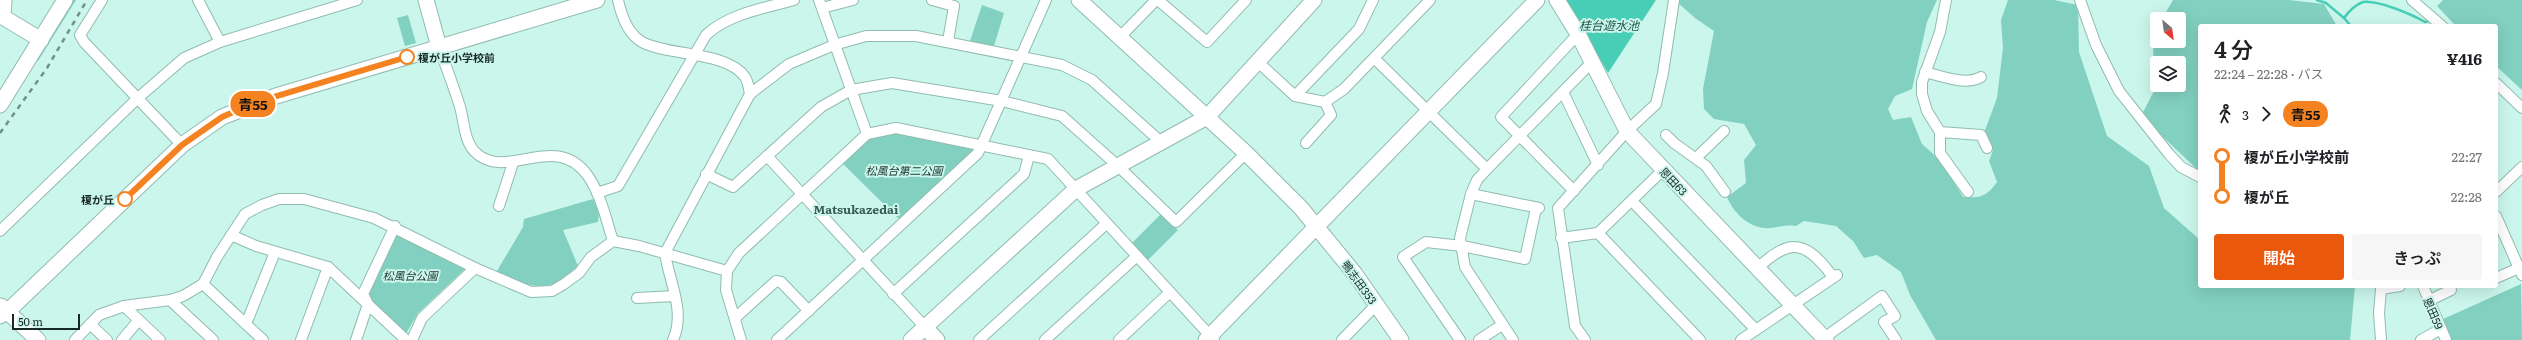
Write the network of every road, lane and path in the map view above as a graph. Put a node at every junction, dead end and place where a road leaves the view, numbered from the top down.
1 (4, 0) edge
2 (65, 0) edge
3 (102, 0) edge
4 (198, 0) edge
5 (357, 0) edge
6 (426, 0) edge
7 (597, 0) edge
8 (618, 0) edge
9 (794, 0) edge
10 (853, 0) edge
11 (932, 0) edge
12 (1046, 0) edge
13 (1079, 0) edge
14 (1157, 0) edge
15 (1246, 0) edge
16 (1314, 0) edge
17 (1373, 0) edge
18 (1430, 0) edge
19 (1537, 0) edge
20 (1557, 0) edge
21 (1674, 0) edge
22 (1946, 0) edge
23 (2080, 0) edge
24 (2412, 0) edge
25 (820, 4) edge
26 (1, 16) edge
27 (2440, 24) edge
28 (1578, 34) junction
29 (1120, 37) junction
30 (41, 40) junction
31 (948, 41) junction
32 (220, 42) junction
33 (834, 45) junction
34 (440, 47) junction
35 (693, 54) junction
36 (1023, 56) junction
37 (1374, 58) junction
38 (1258, 62) junction
39 (1592, 62) junction
40 (1924, 72) junction
41 (1981, 77) dead end
42 (2498, 85) edge
43 (851, 90) junction
44 (1562, 92) junction
45 (750, 94) junction
46 (1294, 96) junction
47 (138, 98) junction
48 (1002, 101) junction
49 (1325, 102) junction
50 (0, 105) edge
51 (2522, 108) edge
52 (1429, 111) junction
53 (1207, 117) junction
54 (1724, 130) dead end
55 (1627, 131) junction
56 (1940, 132) junction
57 (867, 134) junction
58 (1666, 135) dead end
59 (1519, 136) junction
60 (1161, 142) junction
61 (1306, 143) dead end
62 (182, 145) junction
63 (982, 146) junction
64 (1987, 148) dead end
65 (1246, 153) junction
66 (767, 156) junction
67 (1029, 156) junction
68 (1696, 158) junction
69 (513, 162) junction
70 (1598, 165) junction
71 (1118, 166) junction
72 (2522, 167) edge
73 (1487, 168) junction
74 (1663, 170) junction
75 (706, 174) junction
76 (2198, 176) edge
77 (1076, 189) junction
78 (2498, 190) edge
79 (1574, 191) junction
80 (1725, 192) dead end
81 (1968, 192) dead end
82 (598, 193) junction
83 (1471, 194) junction
84 (801, 195) junction
85 (1632, 201) junction
86 (499, 206) dead end
87 (2498, 221) edge
88 (1106, 224) junction
89 (395, 226) junction
90 (1318, 226) junction
91 (0, 232) edge
92 (1598, 234) junction
93 (231, 235) junction
94 (1561, 238) junction
95 (613, 241) junction
96 (1462, 246) junction
97 (275, 252) junction
98 (664, 253) junction
99 (1137, 256) junction
100 (862, 261) junction
101 (328, 267) junction
102 (475, 268) junction
103 (1758, 268) junction
104 (727, 272) junction
105 (2520, 272) edge
106 (2498, 278) edge
107 (203, 284) junction
108 (2387, 288) edge
109 (2423, 288) edge
110 (2452, 290) dead end
111 (1169, 293) junction
112 (893, 294) junction
113 (674, 296) junction
114 (637, 298) dead end
115 (170, 300) junction
116 (2428, 301) junction
117 (368, 304) junction
118 (1376, 305) junction
119 (124, 306) junction
120 (1794, 306) junction
121 (3, 311) edge
122 (809, 311) junction
123 (735, 318) junction
124 (138, 321) junction
125 (90, 324) junction
126 (246, 324) junction
127 (1502, 325) junction
128 (925, 327) junction
129 (2441, 329) junction
130 (1756, 330) junction
131 (1210, 339) edge
132 (1825, 339) edge
133 (38, 340) edge
134 (75, 340) edge
135 (107, 340) edge
136 (122, 340) edge
137 (160, 340) edge
138 (213, 340) edge
139 (263, 340) edge
140 (301, 340) edge
141 (356, 340) edge
142 (406, 340) edge
143 (412, 340) edge
144 (674, 340) edge
145 (741, 340) edge
146 (778, 340) edge
147 (911, 340) edge
148 (936, 340) edge
149 (979, 340) edge
150 (1045, 340) edge
151 (1118, 340) edge
152 (1342, 340) edge
153 (1401, 340) edge
154 (1460, 340) edge
155 (1480, 340) edge
156 (1513, 340) edge
157 (1585, 340) edge
158 (1700, 340) edge
159 (1741, 340) edge
160 (1896, 340) edge
161 (2381, 340) edge
162 (2421, 340) edge
163 (2446, 340) edge

1 - 26 street
2 - 30 street
3 - 47 street
4 - 32 street
5 - 32 street
6 - 34 street
7 - 34 street
8 - 35 street
9 - 35 street
10 - 25 street
11 - 31 street
12 - 36 street
13 - 29 street, 鴨志田353
14 - 15 street
14 - 29 street
16 - 38 street
17 - 46 street
18 - 37 street
19 - 52 street
20 - 28 street, 恩田63 / 恩田63
21 - 55 street
22 - 40 street
23 - 76 street
24 - 27 street
25 - 33 street
26 - 30 street
28 - 39 street, 恩田63 / 恩田63
28 - 59 street
29 - 53 street, 鴨志田353
30 - 50 street
31 - 33 street
31 - 36 street
32 - 47 street
33 - 43 street
33 - 45 street
34 - 62 street
34 - 69 street
35 - 45 street
35 - 82 street
36 - 48 street
36 - 60 street
37 - 49 street
37 - 52 street
38 - 46 street
38 - 53 street
39 - 44 street
39 - 55 street, 恩田63 / 恩田63
40 - 41 street
40 - 56 street
42 - 51 street
43 - 48 street
43 - 57 street
43 - 66 street
44 - 59 street
44 - 70 street
45 - 75 street
46 - 49 street
47 - 62 street
47 - 91 street
48 - 63 street
48 - 71 street
49 - 61 street
52 - 73 street
52 - 90 street
53 - 60 street
53 - 65 street, 鴨志田353
54 - 68 street
55 - 70 street
55 - 74 street, 恩田63 / 恩田63
56 - 64 street
56 - 81 street
57 - 63 street
57 - 84 street
58 - 68 street
59 - 73 street
59 - 79 street
60 - 71 street
62 - 121 street
63 - 67 street
63 - 100 street
65 - 71 street
65 - 90 street, 鴨志田353
66 - 75 street
66 - 84 street
67 - 77 street
67 - 112 street
68 - 80 street
69 - 82 street
69 - 86 street
70 - 79 street
71 - 77 street
72 - 78 street
73 - 83 street
74 - 85 street
74 - 103 street, 恩田63 / 恩田63
75 - 98 street
77 - 88 street
77 - 128 street
79 - 94 street
82 - 95 street
83 - 96 street
83 - 96 street
84 - 100 street
84 - 104 street
85 - 92 street
85 - 130 street
87 - 105 street
88 - 99 street
88 - 149 street
89 - 93 street
89 - 102 street
89 - 117 street
90 - 118 street, 鴨志田353 / 鴨志田353
90 - 131 street
92 - 94 street
92 - 158 street
93 - 97 street
93 - 107 street
94 - 157 street
95 - 98 street
95 - 102 street
96 - 127 street
96 - 154 street
97 - 101 street
97 - 126 street
98 - 104 street
98 - 113 street
99 - 111 street
99 - 150 street
100 - 112 street
100 - 122 street
101 - 117 street
101 - 140 street
102 - 143 street
103 - 120 street, 恩田63 / 恩田63
103 - 120 street
104 - 123 street
105 - 106 street
107 - 115 street
107 - 126 street
108 - 161 street
109 - 116 street, 恩田59
110 - 116 street
111 - 131 street
111 - 151 street
112 - 128 street
113 - 114 street
113 - 144 street
115 - 119 street
115 - 138 street
116 - 129 street, 恩田59
117 - 141 street
117 - 142 street
118 - 152 street
118 - 153 street, 鴨志田353 / 鴨志田353
119 - 124 street
119 - 125 street
120 - 130 street
120 - 132 street, 恩田63 / 恩田63
121 - 133 street
122 - 123 street
122 - 146 street
123 - 145 street
124 - 136 street
124 - 137 street
125 - 134 street
125 - 135 street
126 - 139 street
127 - 155 street
127 - 156 street
128 - 147 street
128 - 148 street
129 - 162 street
129 - 163 street, 恩田59
130 - 159 street
132 - 160 street

